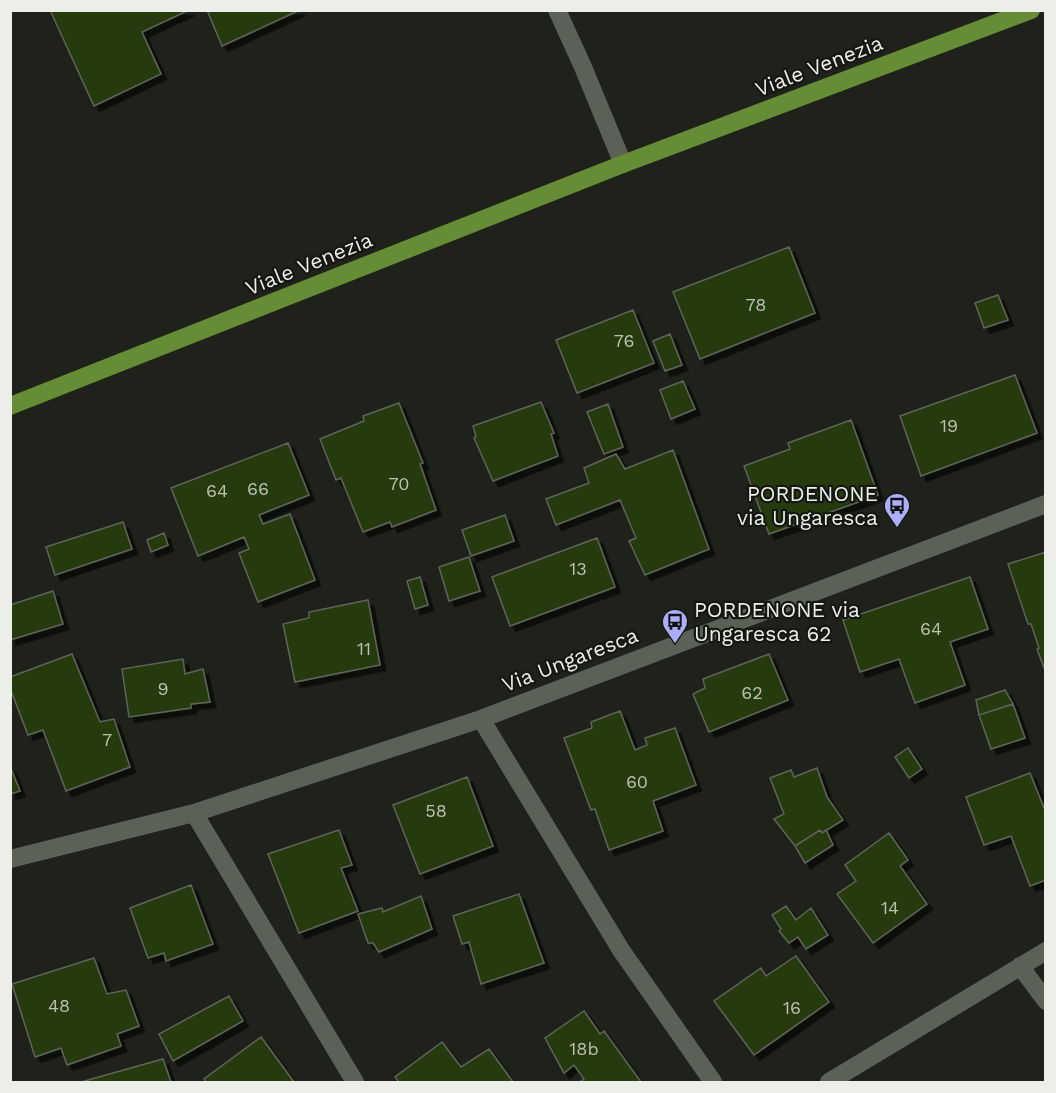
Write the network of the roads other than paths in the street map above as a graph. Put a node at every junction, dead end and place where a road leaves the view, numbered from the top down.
1 (557, 10) edge
2 (1031, 10) edge
3 (623, 164) junction
4 (10, 406) edge
5 (1046, 504) edge
6 (481, 718) junction
7 (194, 813) junction
8 (10, 859) edge
9 (1046, 951) edge
10 (1020, 966) junction
11 (1046, 1001) edge
12 (355, 1083) edge
13 (713, 1083) edge
14 (829, 1083) edge

1 - 3 street
2 - 3 main road, Viale Venezia
3 - 4 main road, Viale Venezia
5 - 6 street, Via Ungaresca
6 - 7 street, Via Ungaresca
6 - 13 street
7 - 8 street, Via Ungaresca
7 - 12 street
9 - 10 street
10 - 11 street
10 - 14 street

